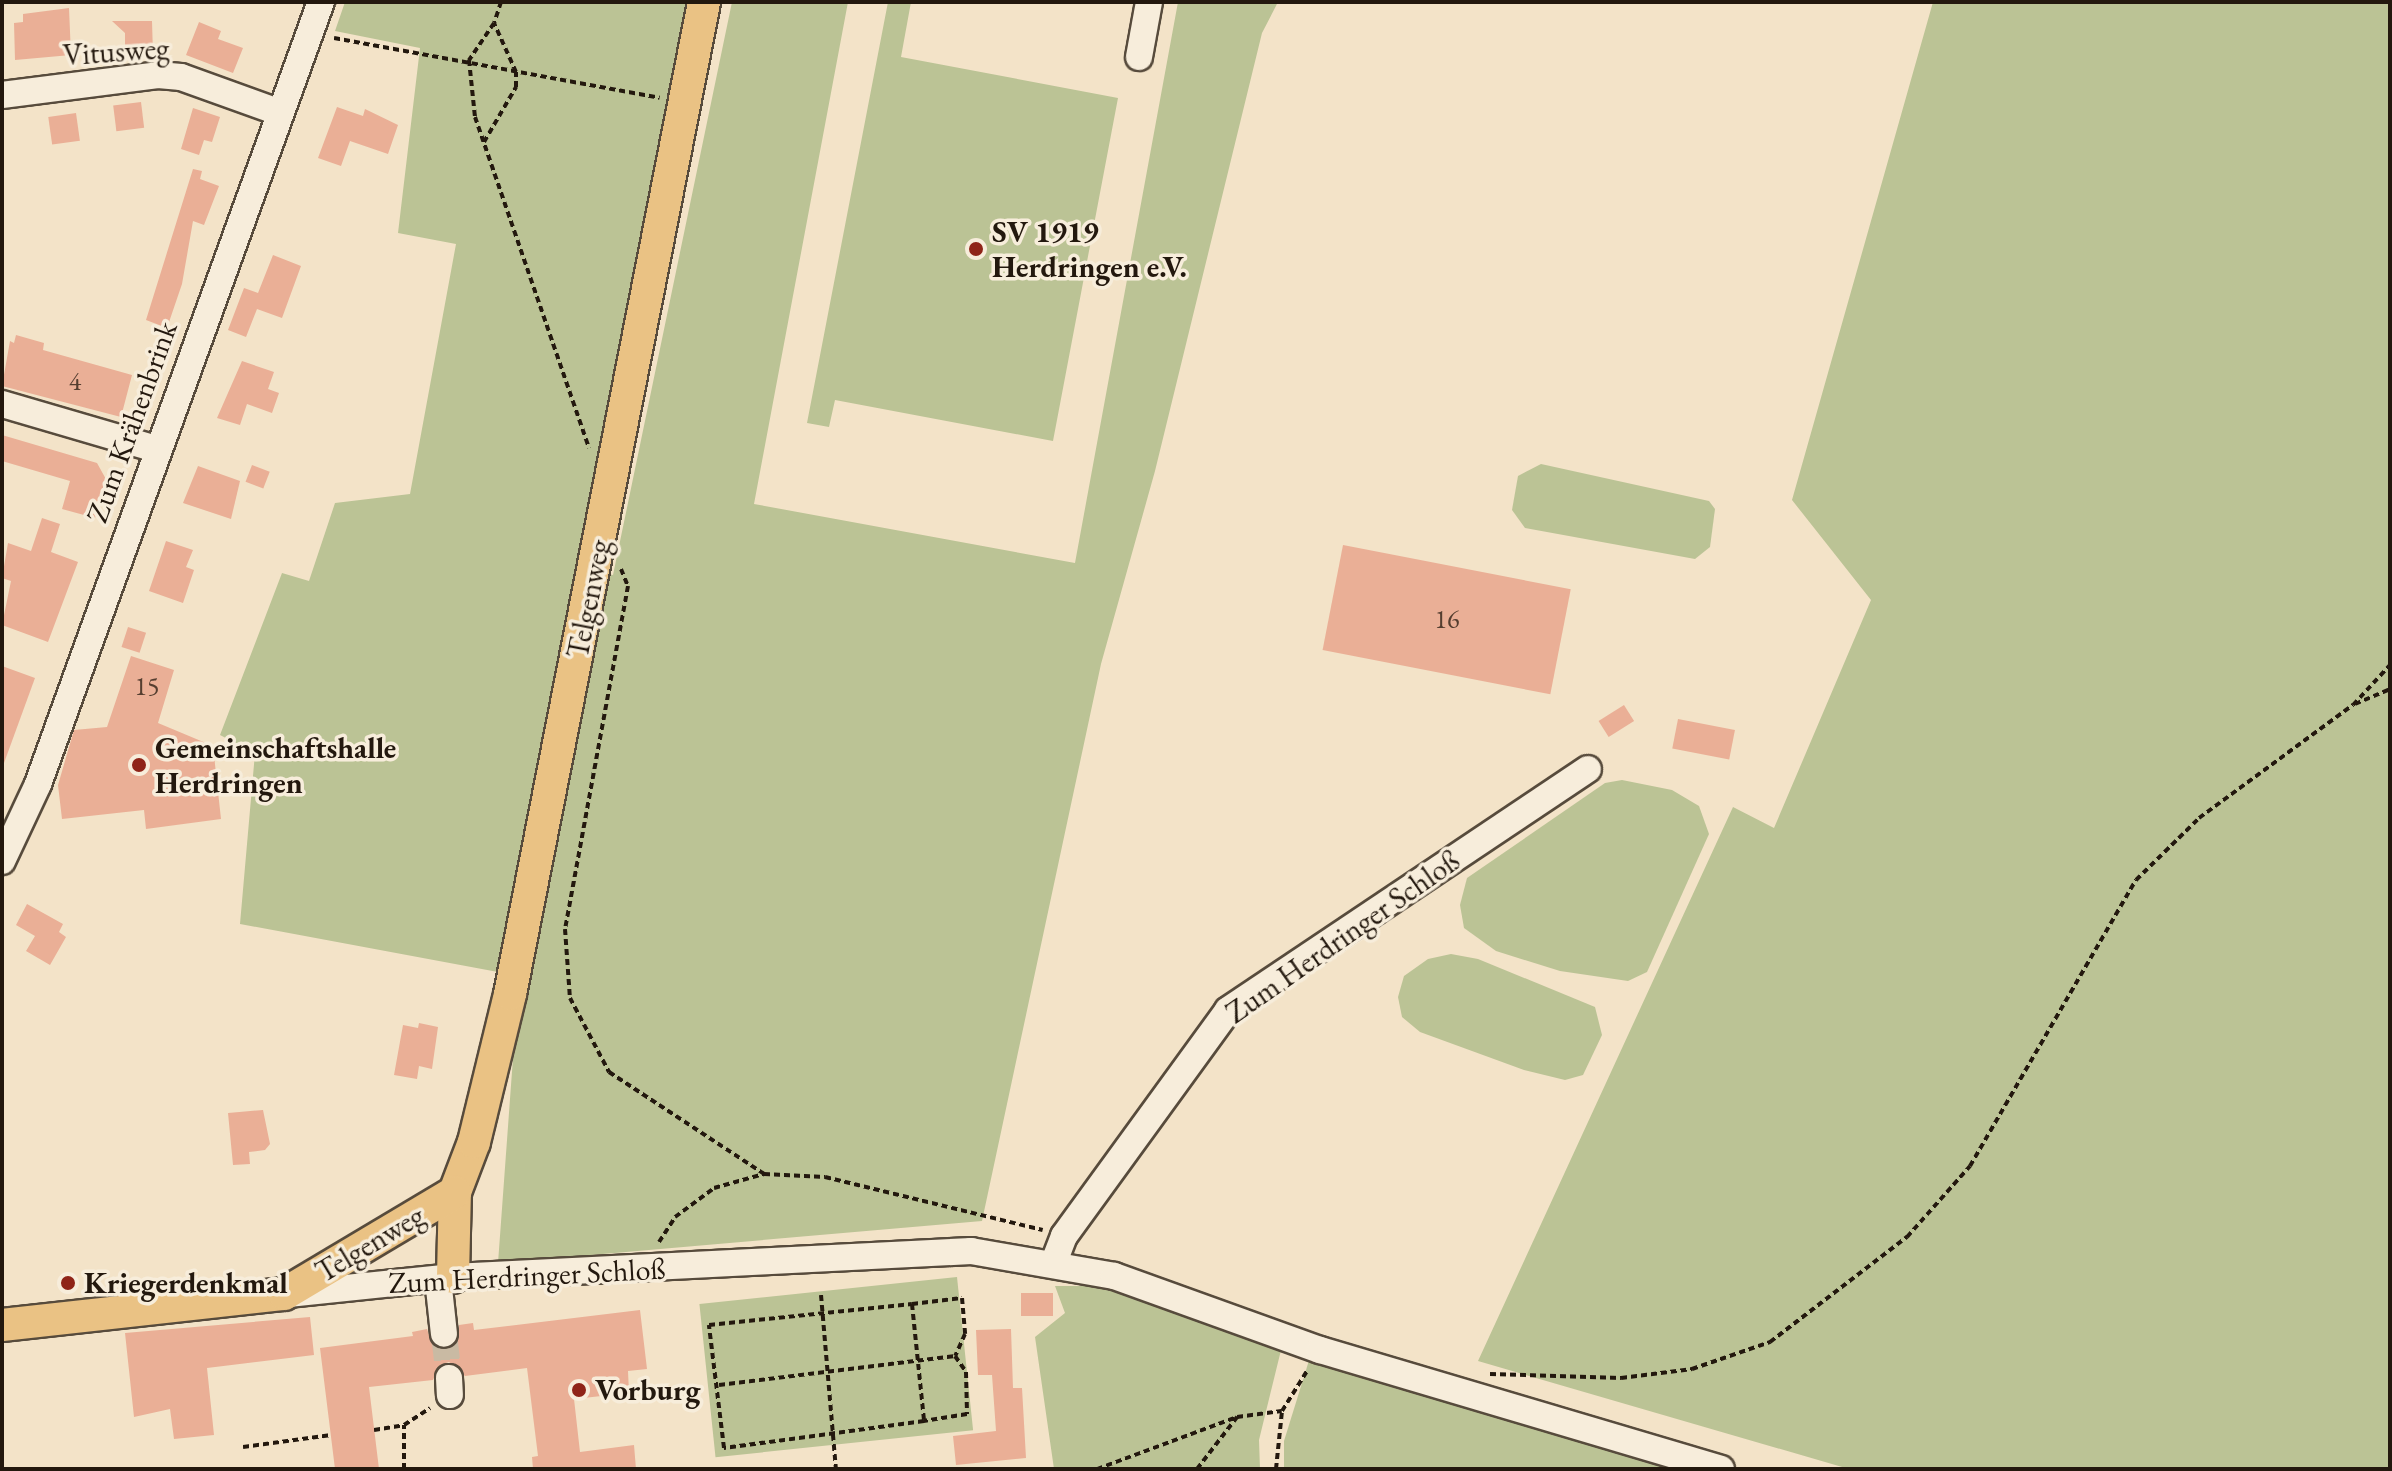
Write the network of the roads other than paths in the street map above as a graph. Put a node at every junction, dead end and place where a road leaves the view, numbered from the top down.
1 (320, 2) edge
2 (704, 2) edge
3 (1149, 2) edge
4 (1139, 57) dead end
5 (2, 95) edge
6 (278, 112) junction
7 (2, 404) edge
8 (156, 449) junction
9 (1588, 769) dead end
10 (2, 861) edge
11 (455, 1192) junction
12 (1054, 1262) junction
13 (446, 1278) junction
14 (284, 1294) junction
15 (2, 1325) edge
16 (444, 1334) tunnel mouth
17 (1721, 1469) edge

1 - 6 street, Zum Krähenbrink
2 - 11 main road, Telgenweg
3 - 4 street
5 - 6 street, Vitusweg
6 - 8 street, Zum Krähenbrink
7 - 8 street
8 - 10 street, Zum Krähenbrink
9 - 12 street, Zum Herdringer Schloß
11 - 13 main road, Telgenweg
11 - 14 main road, Telgenweg
12 - 13 street, Zum Herdringer Schloß
12 - 17 street, Zum Herdringer Schloß
13 - 14 street, Zum Herdringer Schloß
13 - 16 street
14 - 15 main road, Zum Herdringer Schloß

